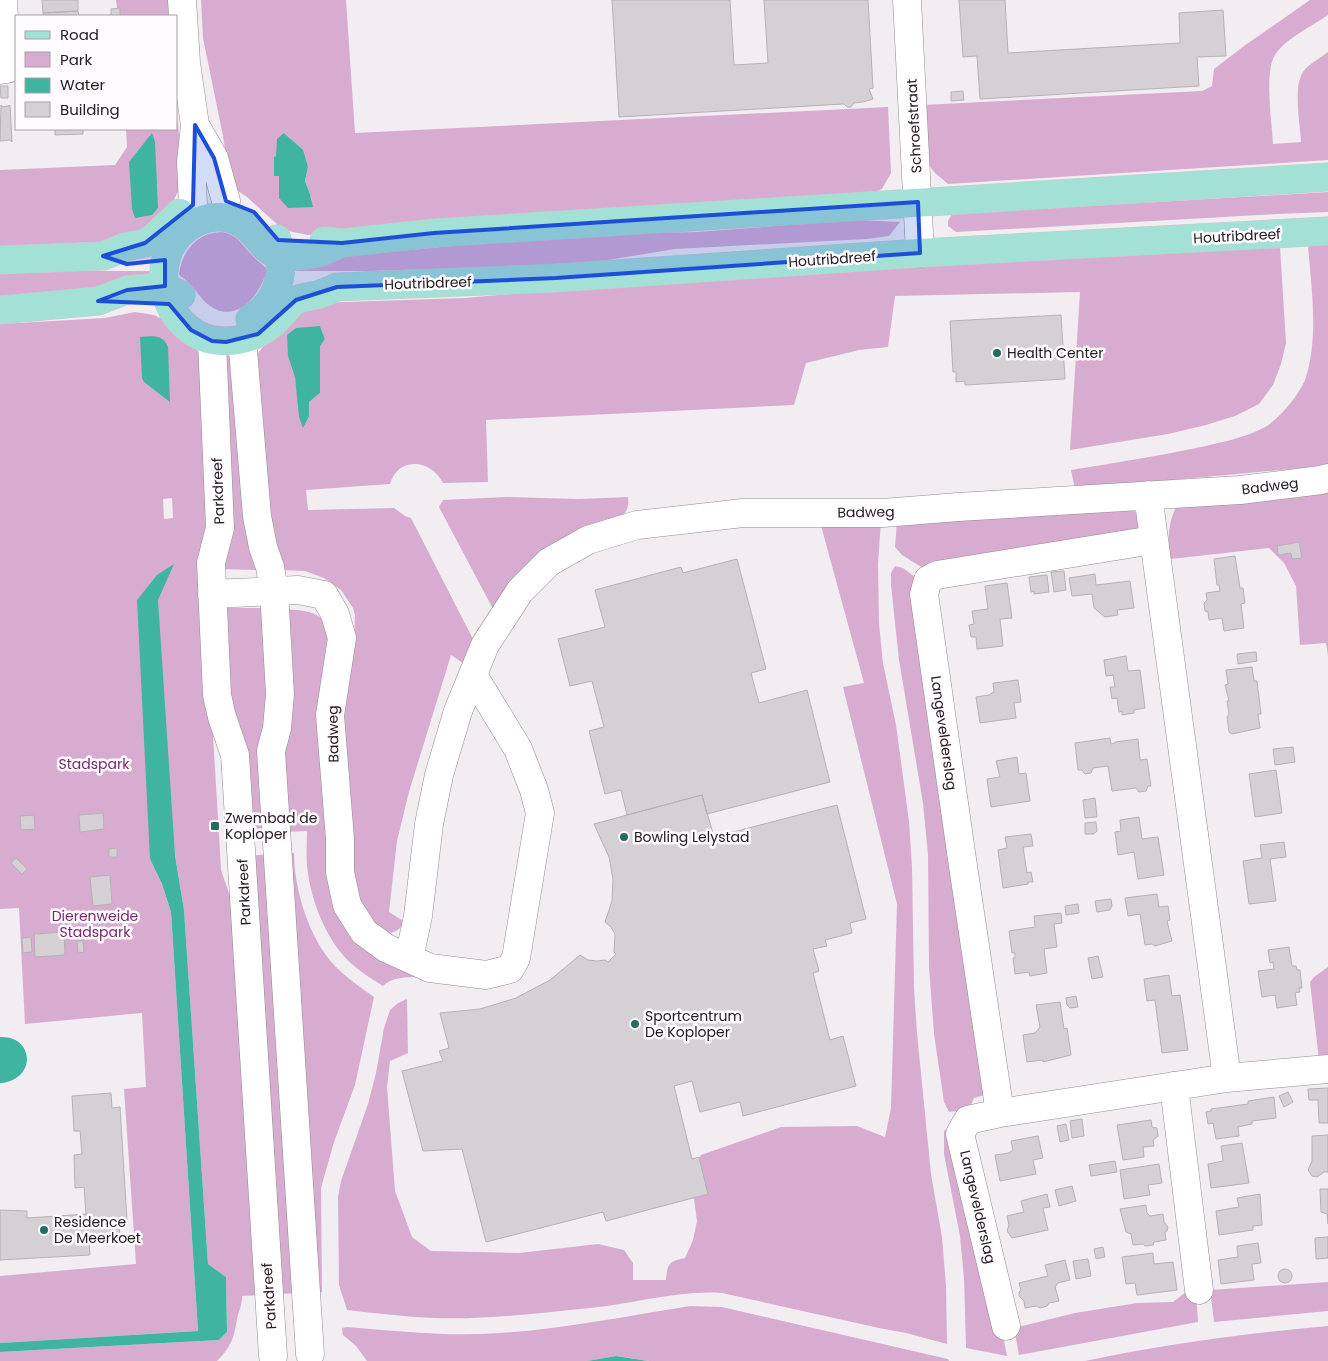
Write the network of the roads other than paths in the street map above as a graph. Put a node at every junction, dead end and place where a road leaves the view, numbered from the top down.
1 (3, 0) edge
2 (182, 0) edge
3 (907, 0) edge
4 (0, 70) edge
5 (194, 125) junction
6 (1328, 177) edge
7 (226, 201) junction
8 (918, 202) junction
9 (193, 214) junction
10 (1328, 231) edge
11 (159, 249) junction
12 (920, 253) junction
13 (0, 260) edge
14 (279, 260) junction
15 (337, 287) junction
16 (167, 295) junction
17 (0, 310) edge
18 (244, 330) junction
19 (212, 341) junction
20 (1328, 478) edge
21 (1148, 495) junction
22 (1153, 540) junction
23 (274, 591) junction
24 (212, 594) junction
25 (473, 675) junction
26 (409, 958) junction
27 (1328, 1069) edge
28 (1227, 1078) junction
29 (1174, 1086) junction
30 (1000, 1113) junction
31 (1199, 1290) dead end
32 (1006, 1326) dead end
33 (270, 1358) edge
34 (315, 1358) edge

1 - 4 street
2 - 5 street
3 - 8 street, Schroefstraat
5 - 7 street
5 - 9 street
6 - 8 main road
7 - 9 main road
7 - 14 main road
8 - 12 street, Schroefstraat
8 - 14 main road
9 - 11 main road
9 - 14 main road
10 - 12 main road, Houtribdreef
11 - 13 main road
11 - 16 main road
12 - 15 main road, Houtribdreef
14 - 15 main road, Houtribdreef
14 - 18 main road
15 - 18 main road, Houtribdreef
16 - 17 main road
16 - 18 main road
16 - 19 main road
18 - 19 main road
18 - 23 street
19 - 24 street, Parkdreef
20 - 21 street, Badweg
21 - 22 street
21 - 25 street, Badweg
22 - 28 street
22 - 30 street, Langevelderslag
23 - 24 street, Badweg
23 - 26 street, Badweg
23 - 34 street
24 - 33 street, Parkdreef
25 - 26 street, Badweg
25 - 26 street, Badweg
27 - 28 street, Langevelderslag
28 - 29 street, Langevelderslag
29 - 30 street, Langevelderslag
29 - 31 street
30 - 32 street, Langevelderslag
33 - 34 street

